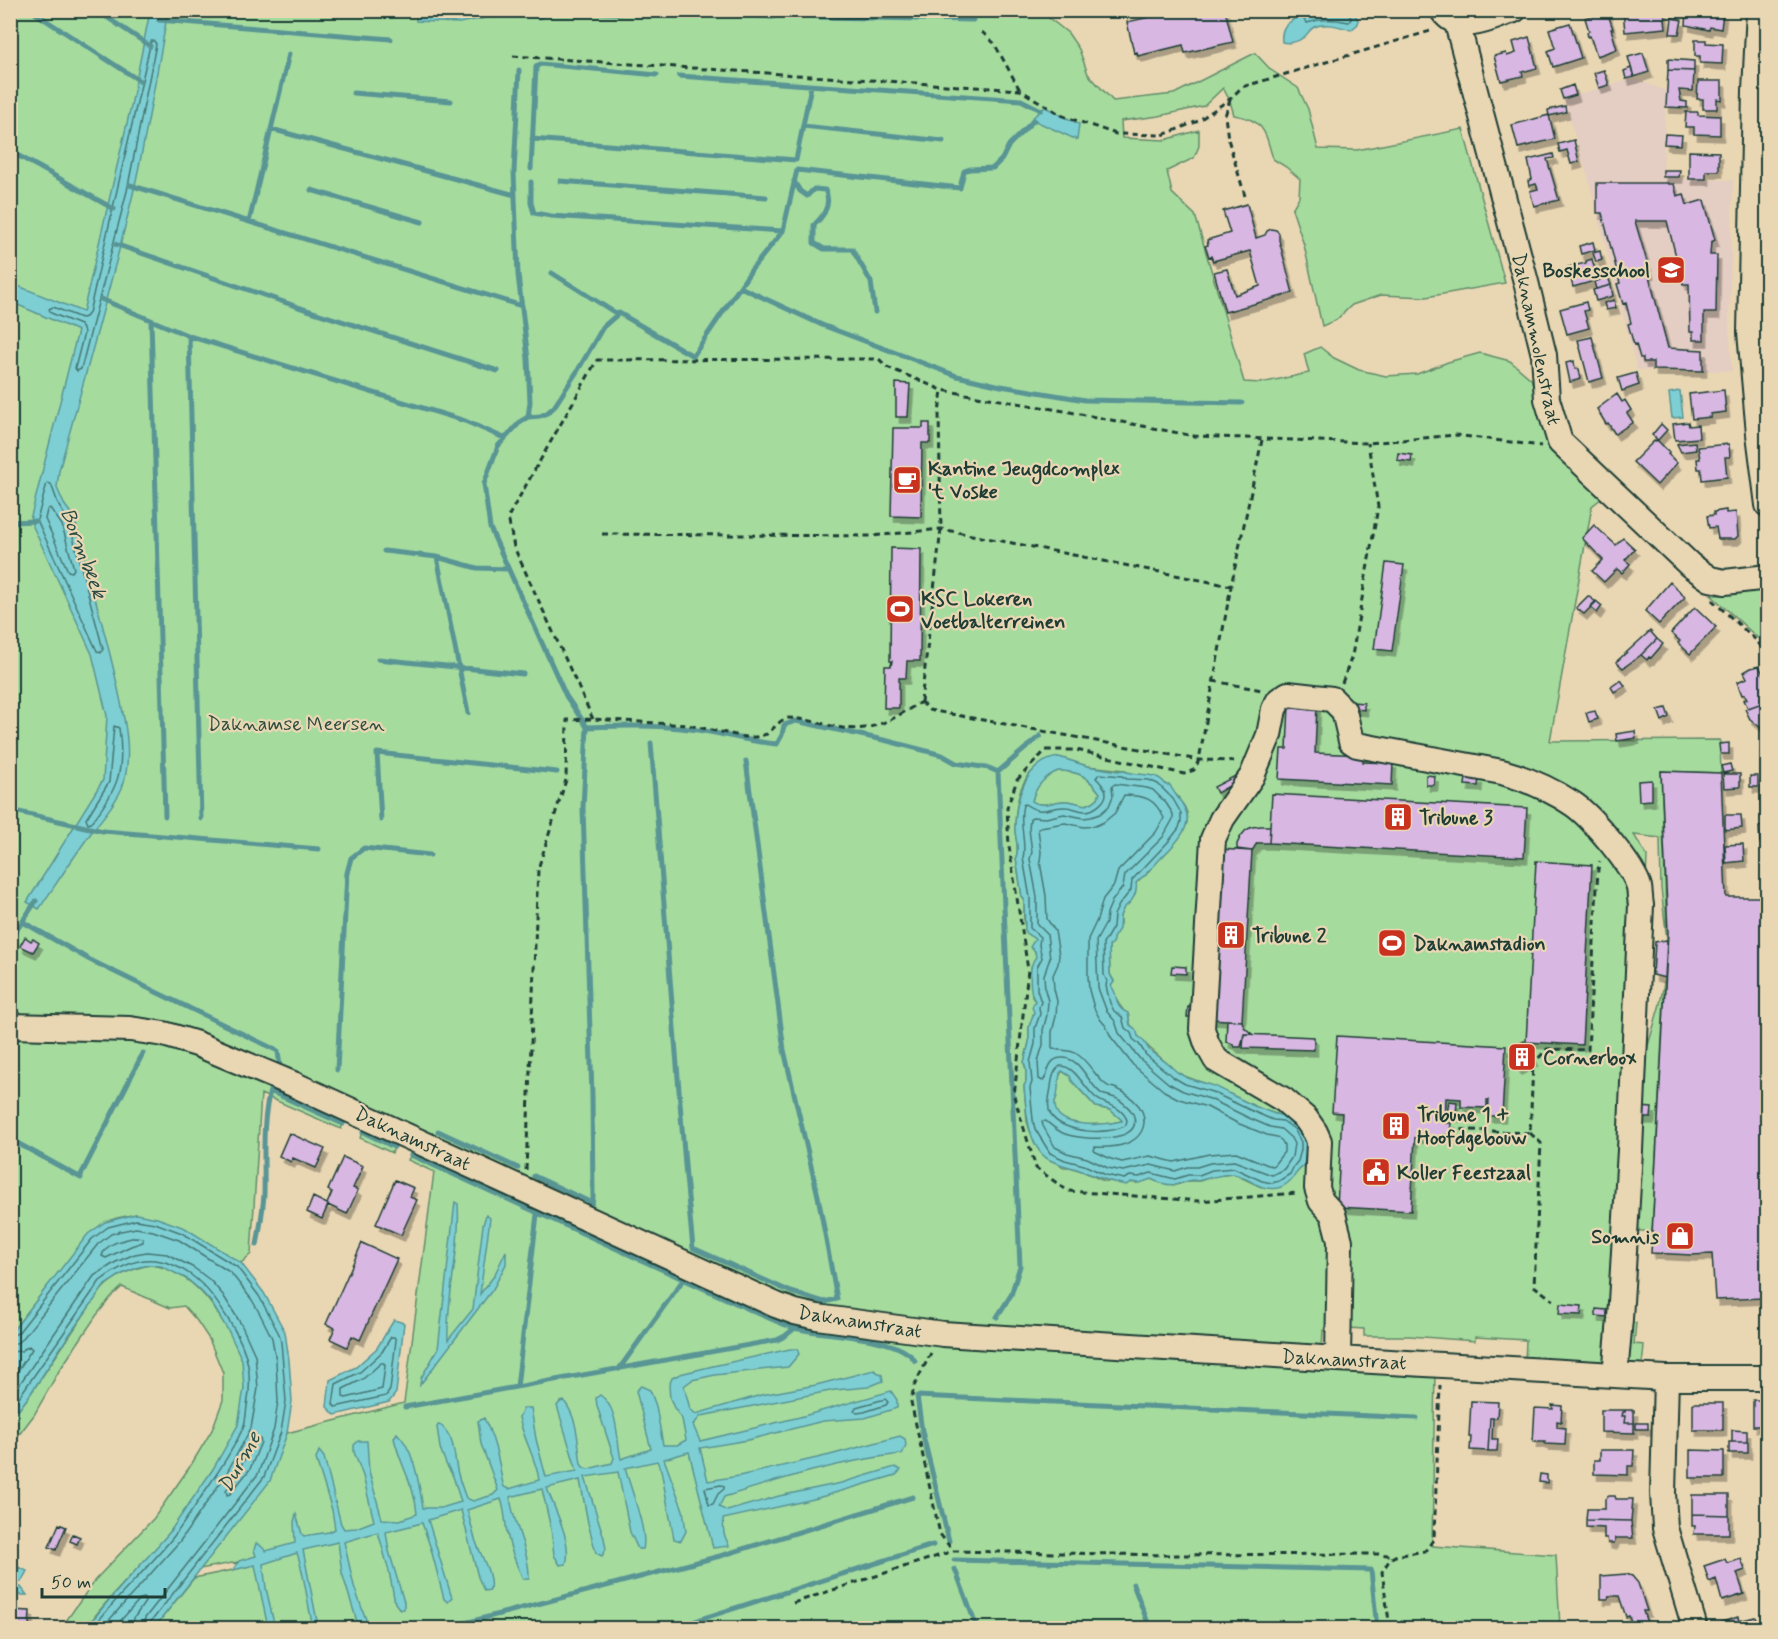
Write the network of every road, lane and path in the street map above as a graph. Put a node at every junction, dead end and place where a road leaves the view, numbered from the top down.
1 (1514, 10) edge
2 (1759, 10) edge
3 (1450, 17) edge
4 (982, 32) dead end
5 (513, 56) dead end
6 (1020, 90) junction
7 (1761, 92) edge
8 (1230, 99) junction
9 (1245, 196) dead end
10 (942, 390) junction
11 (1262, 440) junction
12 (1560, 442) junction
13 (1368, 443) junction
14 (1767, 505) edge
15 (941, 529) junction
16 (602, 534) dead end
17 (1767, 577) edge
18 (1710, 579) junction
19 (1231, 586) junction
20 (1767, 656) edge
21 (1213, 681) junction
22 (1288, 694) junction
23 (1332, 699) junction
24 (921, 702) junction
25 (593, 718) junction
26 (1261, 756) junction
27 (1199, 760) junction
28 (1614, 847) junction
29 (10, 1026) edge
30 (1450, 1129) dead end
31 (1530, 1133) junction
32 (1317, 1188) junction
33 (526, 1190) junction
34 (1553, 1300) dead end
35 (943, 1334) junction
36 (1338, 1359) junction
37 (1440, 1365) junction
38 (1615, 1375) junction
39 (1666, 1378) junction
40 (1767, 1378) edge
41 (953, 1551) junction
42 (1395, 1556) junction
43 (793, 1603) dead end
44 (1390, 1629) edge
45 (1695, 1629) edge

1 - 3 street
2 - 7 street
3 - 8 path
3 - 12 street, Daknammolenstraat
4 - 6 path
5 - 6 path
6 - 8 path
7 - 14 street
8 - 9 path
10 - 11 path
10 - 15 path
10 - 25 path
11 - 13 path
11 - 19 path
12 - 13 path
12 - 18 street, Daknammolenstraat
13 - 23 path
15 - 16 path
15 - 19 path
15 - 24 path
17 - 18 street
18 - 20 path
19 - 21 path
21 - 22 path
21 - 27 path
22 - 23 street
22 - 26 street
23 - 28 street
24 - 25 path
24 - 27 path
25 - 33 path
26 - 27 path
26 - 32 street
27 - 32 path
28 - 31 path
28 - 38 street
29 - 33 street, Daknamstraat
30 - 31 path
31 - 34 path
32 - 36 street
33 - 35 street, Daknamstraat
35 - 36 street, Daknamstraat
35 - 41 path
36 - 37 street, Daknamstraat
37 - 38 street, Daknamstraat
37 - 42 path
38 - 39 street, Daknamstraat
39 - 40 street, Daknamstraat
39 - 45 street
41 - 42 path
41 - 43 path
42 - 44 path

